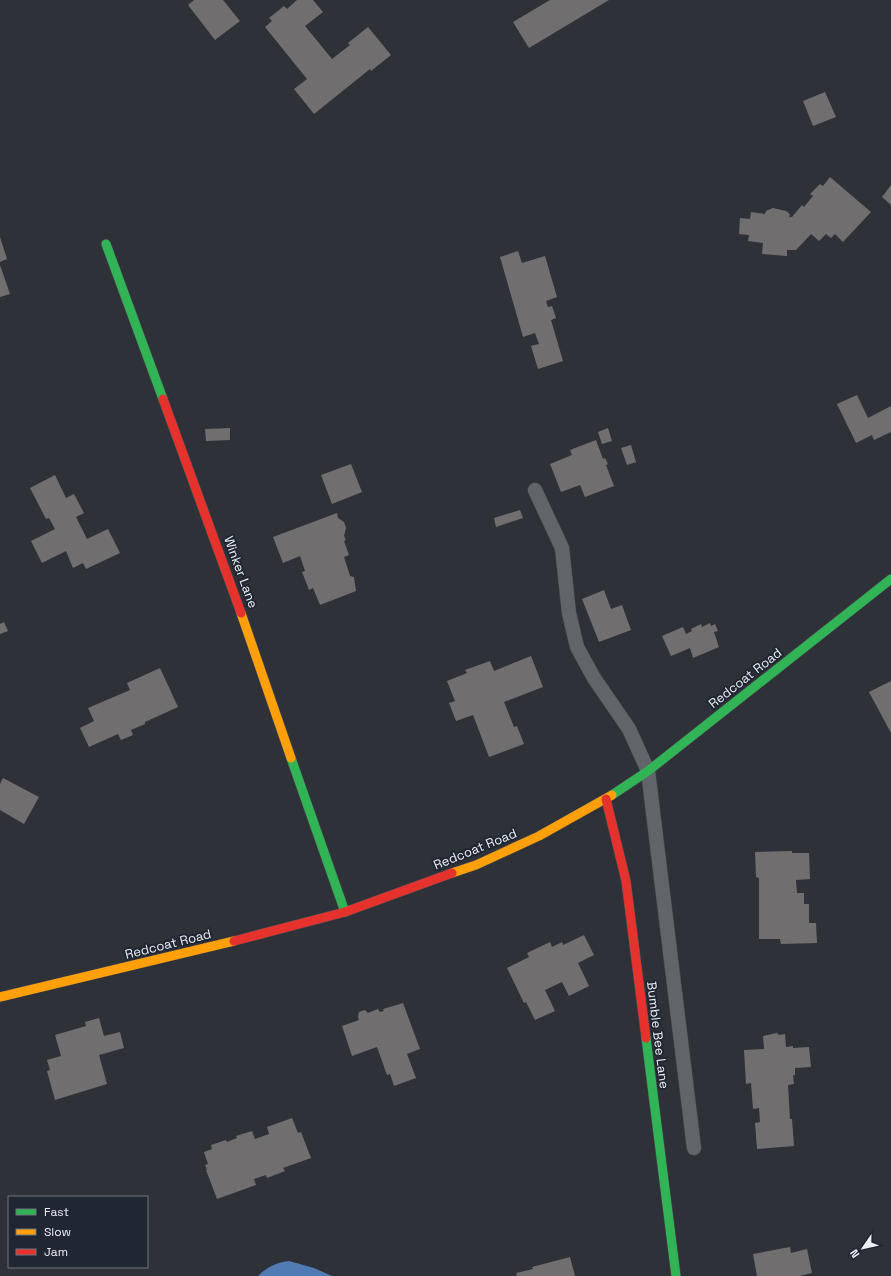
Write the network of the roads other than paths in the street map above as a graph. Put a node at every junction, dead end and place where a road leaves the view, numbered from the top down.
1 (106, 244) dead end
2 (535, 490) dead end
3 (891, 579) edge
4 (648, 771) junction
5 (606, 799) junction
6 (345, 912) junction
7 (0, 997) edge
8 (694, 1148) dead end
9 (676, 1276) edge

1 - 6 street, Winker Lane
2 - 4 lane
3 - 4 street, Redcoat Road
4 - 5 street, Redcoat Road
4 - 8 lane
5 - 6 street, Redcoat Road
5 - 9 street, Bumble Bee Lane
6 - 7 street, Redcoat Road

